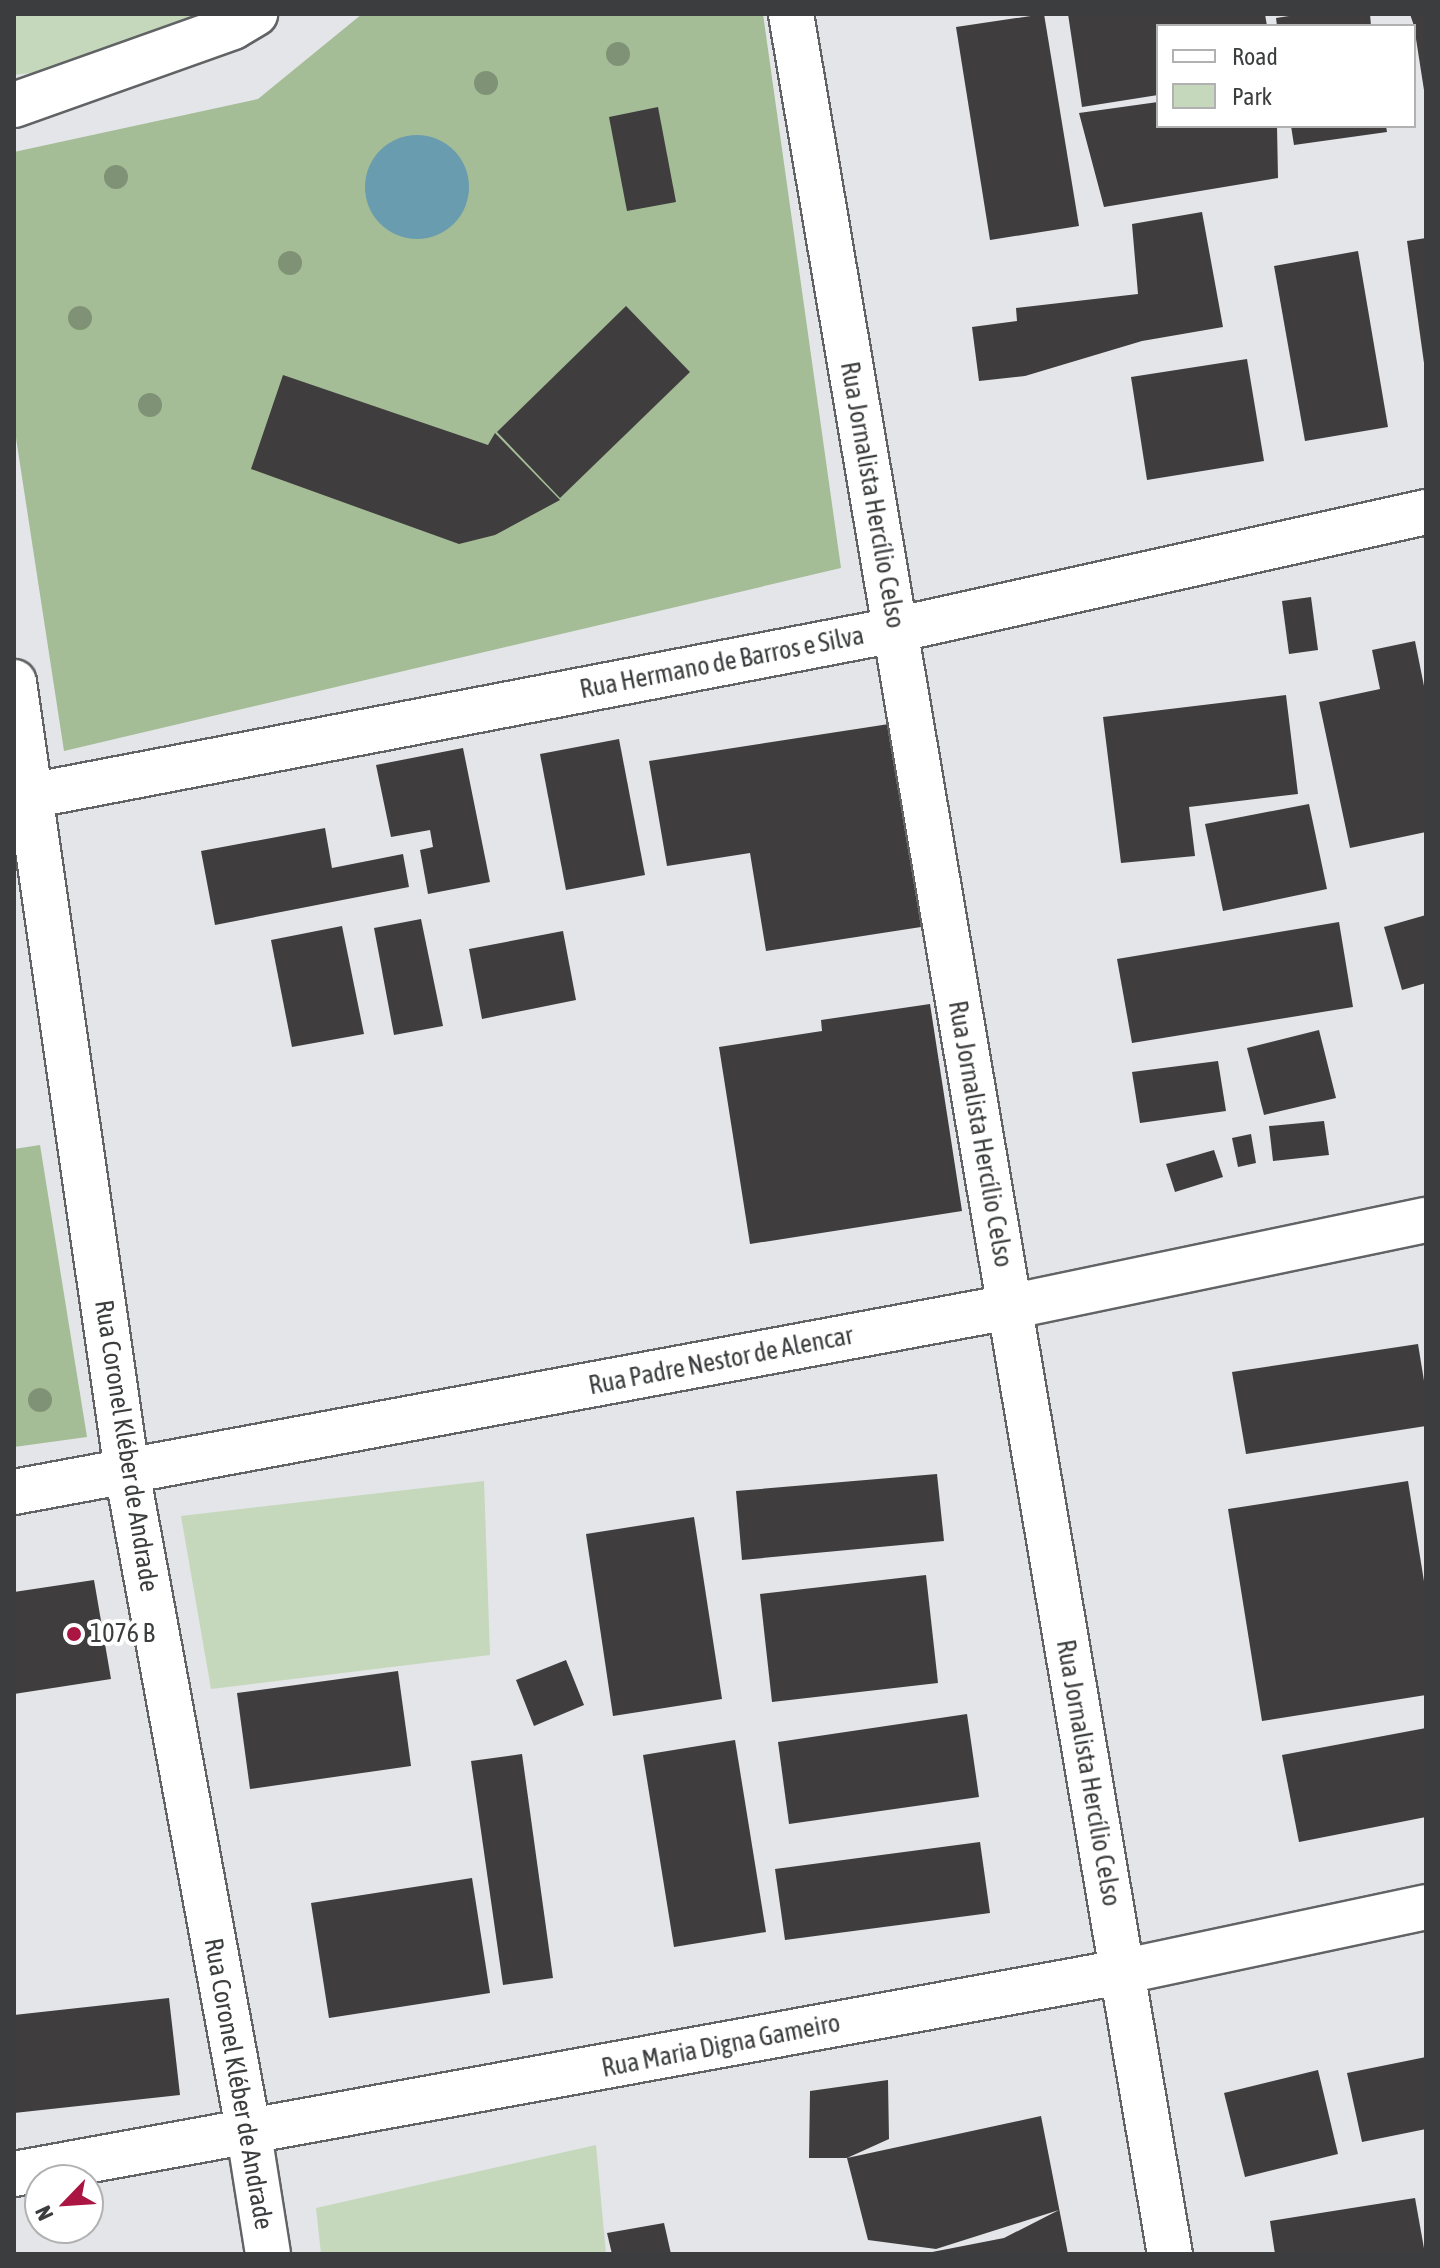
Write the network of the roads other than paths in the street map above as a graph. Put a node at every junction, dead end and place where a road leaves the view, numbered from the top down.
1 (255, 14) edge
2 (791, 14) edge
3 (14, 105) edge
4 (1426, 512) edge
5 (895, 630) junction
6 (14, 682) edge
7 (23, 798) edge
8 (1426, 1220) edge
9 (1009, 1307) junction
10 (127, 1472) junction
11 (14, 1492) edge
12 (1426, 1907) edge
13 (1121, 1972) junction
14 (249, 2134) junction
15 (14, 2174) edge
16 (268, 2254) edge
17 (1170, 2254) edge

1 - 3 street
2 - 5 street, Rua Jornalista Hercílio Celso
4 - 5 street, Rua Hermano de Barros e Silva
5 - 7 street, Rua Hermano de Barros e Silva
5 - 9 street, Rua Jornalista Hercílio Celso
6 - 7 street, Rua Coronel Kléber de Andrade
7 - 10 street, Rua Coronel Kléber de Andrade
8 - 9 street, Rua Padre Nestor de Alencar
9 - 10 street, Rua Padre Nestor de Alencar
9 - 13 street, Rua Jornalista Hercílio Celso
10 - 11 street, Rua Padre Nestor de Alencar
10 - 14 street, Rua Coronel Kléber de Andrade
12 - 13 street, Rua Maria Digna Gameiro
13 - 14 street, Rua Maria Digna Gameiro
13 - 17 street, Rua Jornalista Hercílio Celso
14 - 15 street, Rua Maria Digna Gameiro
14 - 16 street, Rua Coronel Kléber de Andrade

